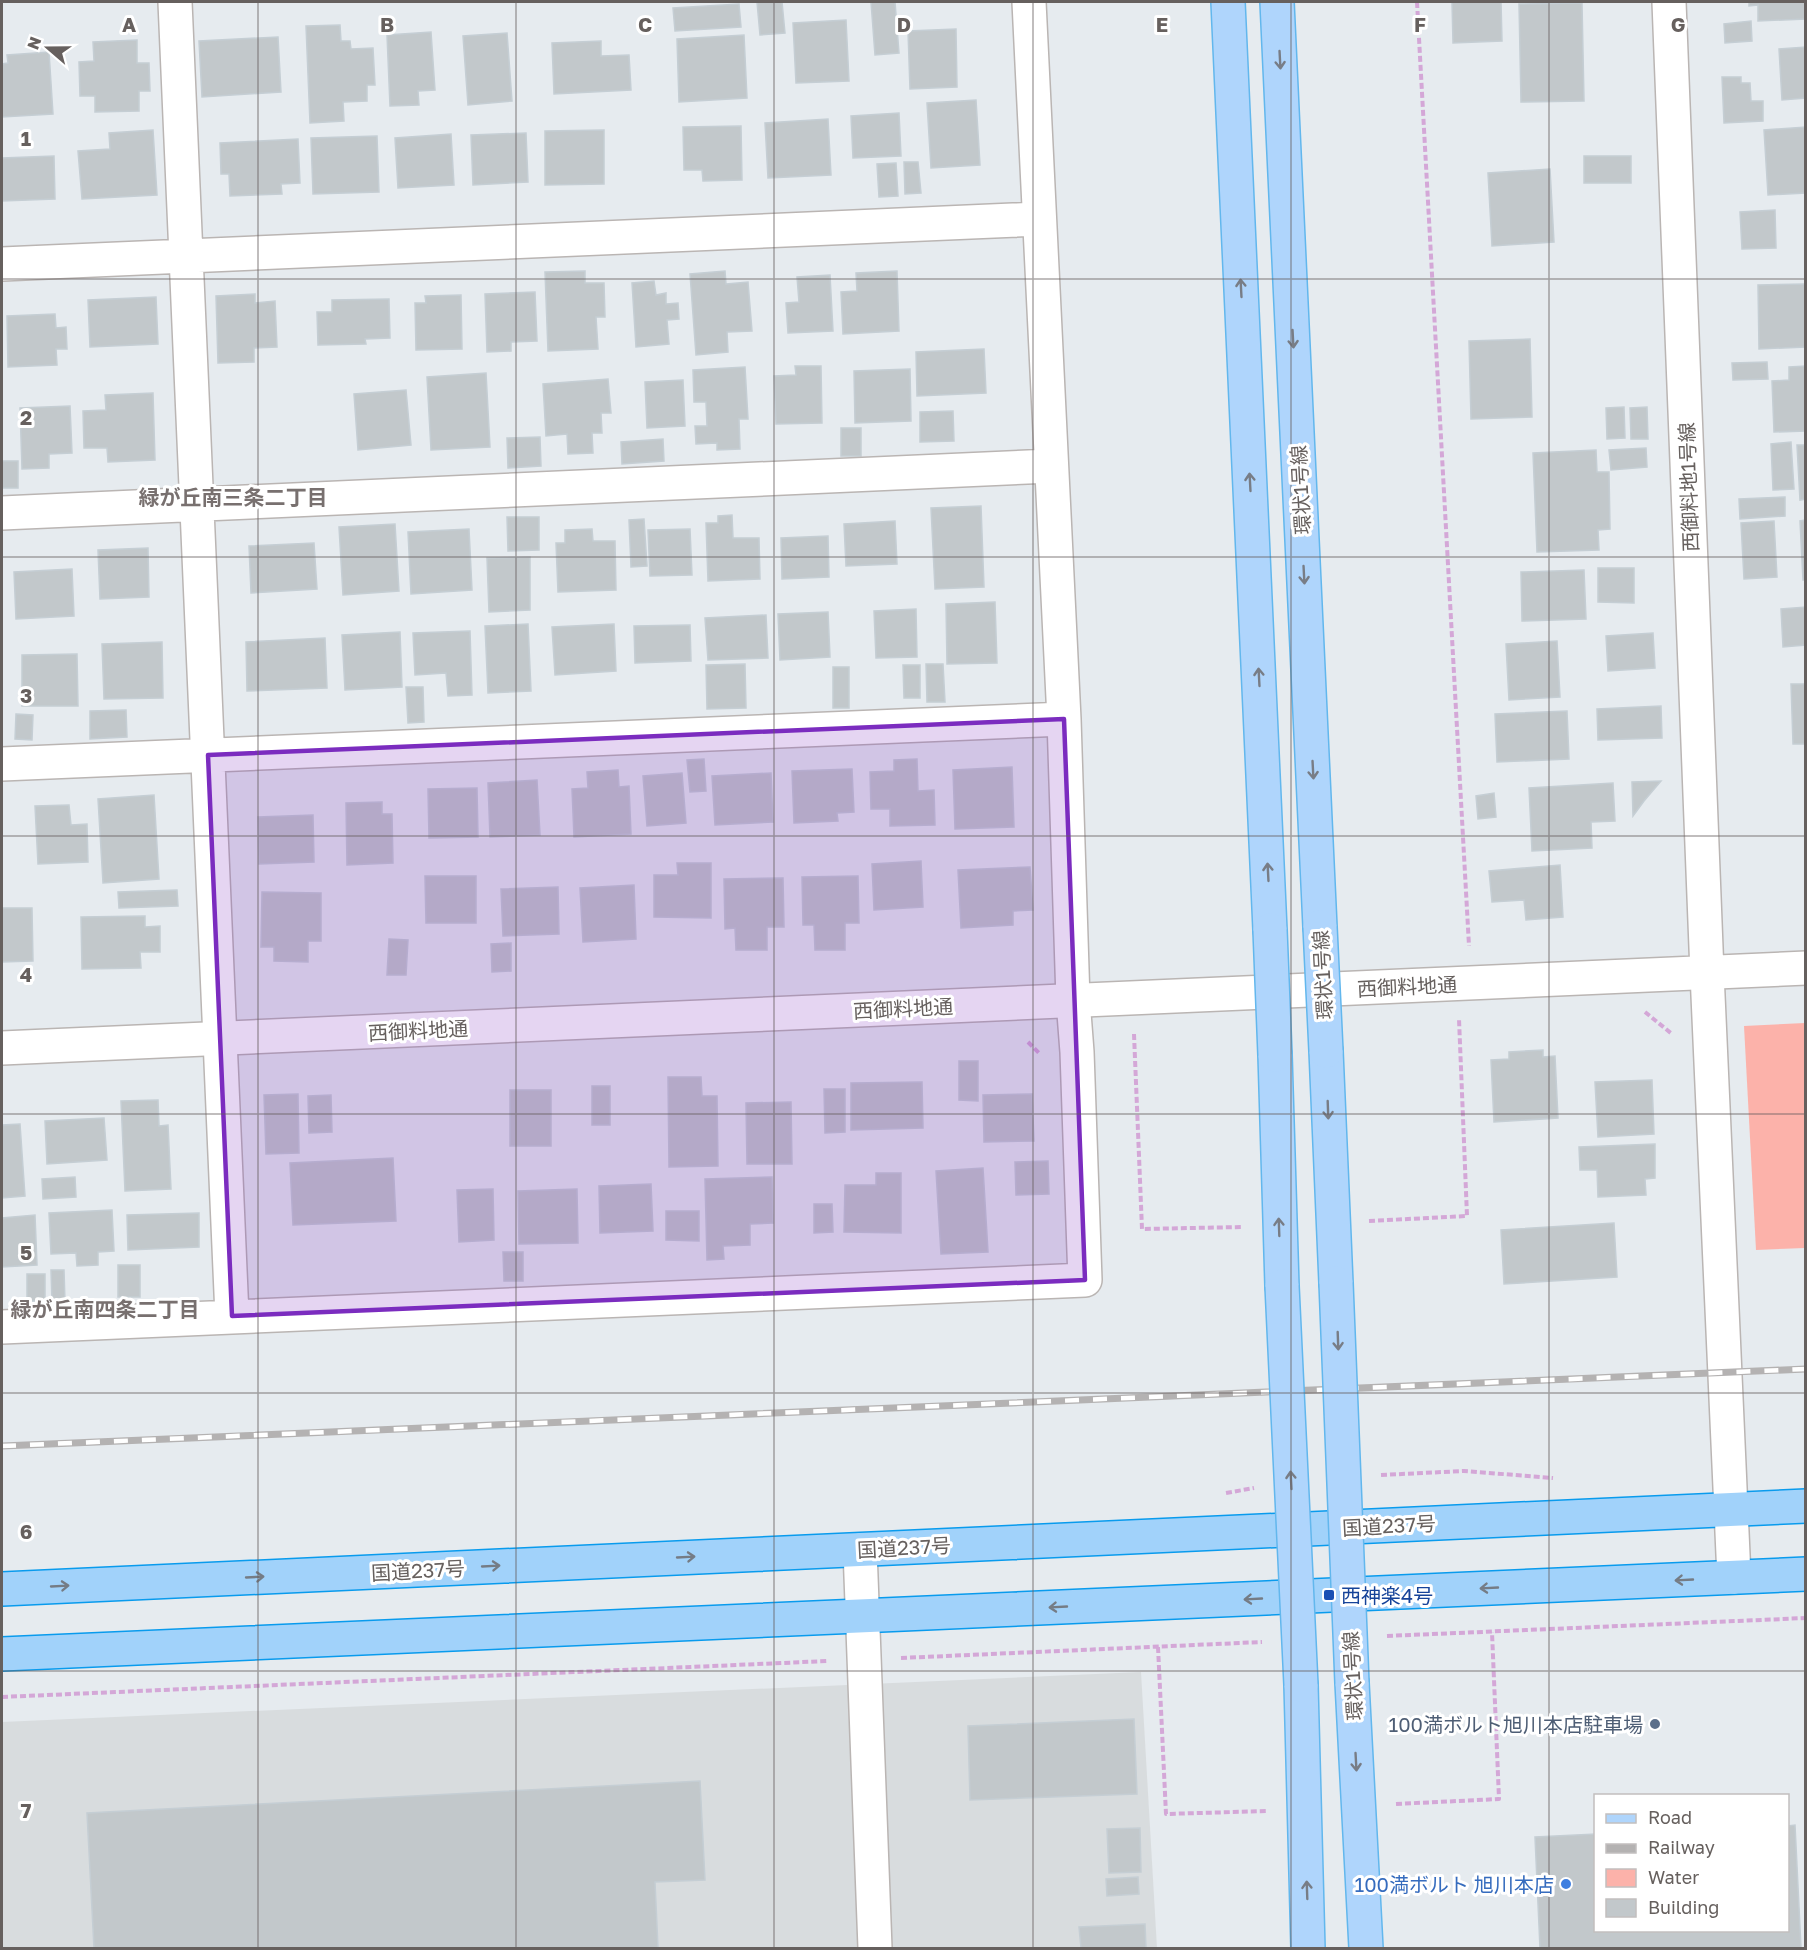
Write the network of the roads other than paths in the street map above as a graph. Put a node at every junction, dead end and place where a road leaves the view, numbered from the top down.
1 (175, 2) edge
2 (1029, 2) edge
3 (1228, 2) edge
4 (1277, 2) edge
5 (1669, 2) edge
6 (1038, 219) junction
7 (186, 256) junction
8 (2, 264) edge
9 (1051, 466) junction
10 (197, 505) junction
11 (2, 513) edge
12 (1064, 719) junction
13 (208, 755) junction
14 (2, 764) edge
15 (1806, 968) edge
16 (1707, 973) junction
17 (1073, 1000) junction
18 (220, 1038) junction
19 (2, 1048) edge
20 (232, 1316) junction
21 (2, 1327) edge
22 (1806, 1506) edge
23 (1731, 1509) junction
24 (860, 1550) junction
25 (1806, 1574) edge
26 (1734, 1577) junction
27 (2, 1589) edge
28 (861, 1616) junction
29 (2, 1654) edge
30 (875, 1948) edge
31 (1308, 1948) edge
32 (1366, 1948) edge

1 - 7 street
2 - 6 street
31 -> 3 main road, bridge
4 -> 32 main road, 環状1号線, bridge
5 - 16 street, 西御料地1号線
6 - 7 street
6 - 9 street
7 - 8 street
7 - 10 street
9 - 10 street
9 - 12 street
10 - 11 street
10 - 13 street
12 - 13 street
12 - 17 street
13 - 14 street
13 - 18 street
15 - 16 street, 西御料地通
16 - 17 street, 西御料地通
16 - 23 street, 西御料地1号線
17 - 18 street, 西御料地通
17 - 20 street
18 - 19 street, 西御料地通
18 - 20 street
20 - 21 street
22 - 23 highway, 国道237号
23 - 24 highway, 国道237号
23 - 26 street, 西御料地1号線
27 -> 24 highway, 国道237号
24 - 28 street
25 - 26 highway
26 -> 28 highway
28 - 29 highway
28 - 30 street

